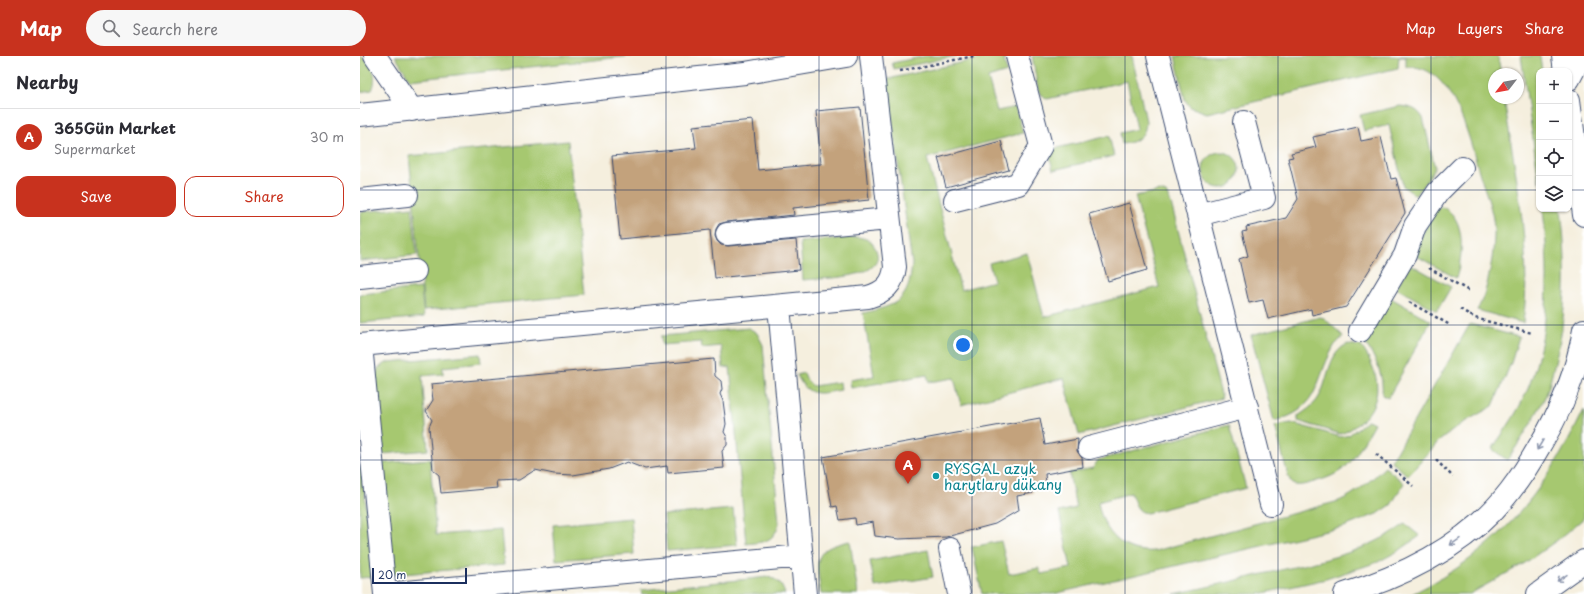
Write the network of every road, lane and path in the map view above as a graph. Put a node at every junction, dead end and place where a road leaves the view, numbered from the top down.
1 (375, 56) edge
2 (846, 56) edge
3 (974, 56) edge
4 (1017, 56) edge
5 (1158, 56) edge
6 (1563, 56) edge
7 (1581, 56) edge
8 (807, 60) edge
9 (744, 64) edge
10 (872, 66) edge
11 (1565, 68) edge
12 (1572, 73) edge
13 (1570, 104) edge
14 (412, 110) junction
15 (360, 115) edge
16 (1244, 122) dead end
17 (1462, 168) dead end
18 (407, 195) dead end
19 (360, 200) edge
20 (955, 200) dead end
21 (1198, 215) junction
22 (1584, 215) edge
23 (889, 219) junction
24 (727, 234) dead end
25 (1405, 255) junction
26 (415, 271) dead end
27 (360, 277) edge
28 (1385, 289) junction
29 (1469, 291) dead end
30 (779, 306) junction
31 (1460, 309) dead end
32 (1450, 325) dead end
33 (1584, 330) edge
34 (1360, 331) dead end
35 (1532, 333) dead end
36 (361, 345) edge
37 (1247, 407) junction
38 (1089, 448) dead end
39 (1376, 454) dead end
40 (1436, 460) dead end
41 (1453, 477) dead end
42 (1414, 486) dead end
43 (1271, 504) dead end
44 (950, 549) dead end
45 (802, 556) junction
46 (1584, 561) edge
47 (385, 594) edge
48 (805, 594) edge
49 (959, 594) edge
50 (1345, 594) edge
51 (1538, 594) edge

1 - 14 street
2 - 8 street
3 - 10 path
4 - 20 street
5 - 21 street
6 - 11 street
7 - 12 street
8 - 9 street
9 - 14 street
10 - 23 street
13 - 22 street
14 - 15 street
16 - 21 street
17 - 25 street
18 - 19 street
21 - 37 street
23 - 24 street
23 - 30 street
25 - 28 street
25 - 29 path
26 - 27 street
28 - 32 path
28 - 34 street
30 - 36 street
30 - 45 street
31 - 35 path
33 -> 50 street
36 - 47 street
37 - 38 street
37 - 43 street
39 - 42 path
40 - 41 path
44 - 49 street
45 - 47 street
45 - 48 street
46 -> 51 street

